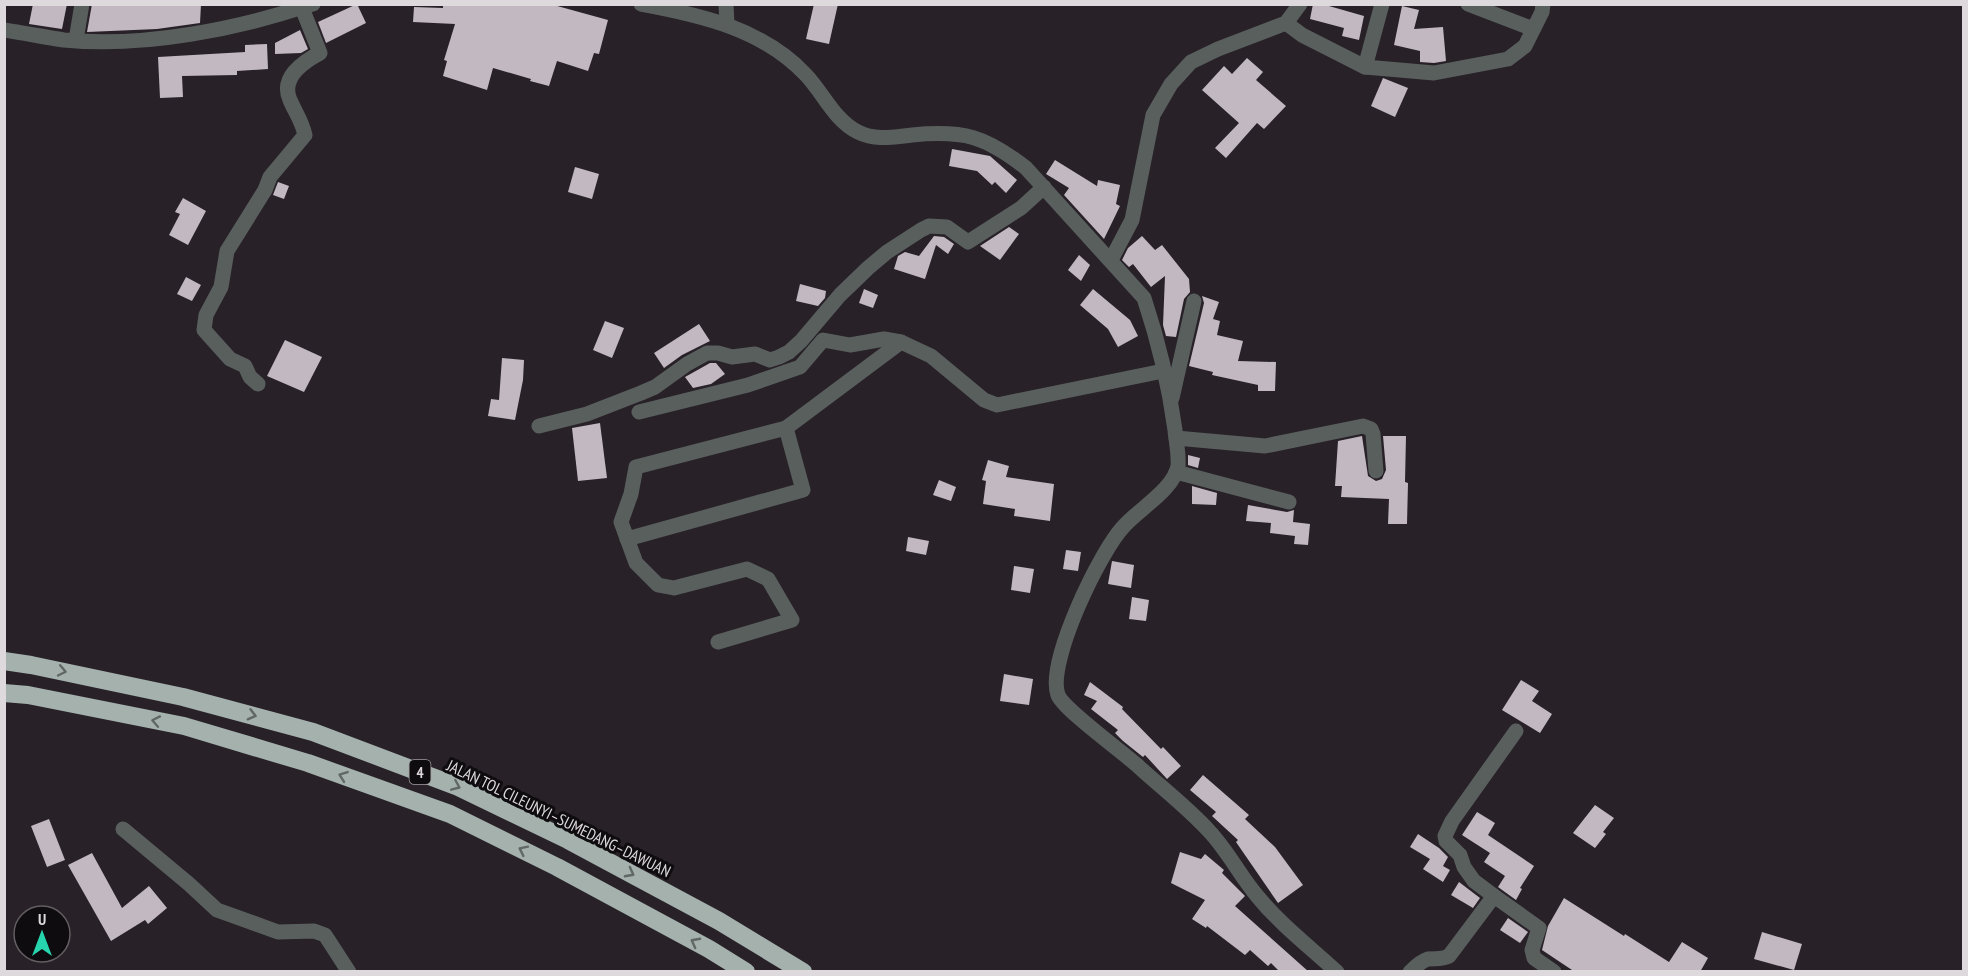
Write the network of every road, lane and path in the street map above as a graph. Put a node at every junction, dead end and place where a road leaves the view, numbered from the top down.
1 (82, 4) edge
2 (641, 4) edge
3 (726, 4) edge
4 (1300, 4) edge
5 (1382, 4) edge
6 (1468, 4) edge
7 (1543, 4) edge
8 (308, 6) edge
9 (1286, 23) junction
10 (727, 24) junction
11 (1533, 29) junction
12 (4, 30) edge
13 (76, 40) junction
14 (1365, 67) junction
15 (1044, 188) junction
16 (1111, 260) junction
17 (1194, 301) dead end
18 (901, 342) junction
19 (1164, 371) junction
20 (258, 384) dead end
21 (1171, 401) junction
22 (639, 412) dead end
23 (540, 426) dead end
24 (786, 428) junction
25 (1176, 438) junction
26 (1376, 471) dead end
27 (1176, 472) junction
28 (1289, 502) dead end
29 (627, 539) junction
30 (717, 642) dead end
31 (4, 661) edge
32 (4, 693) edge
33 (1516, 731) dead end
34 (123, 829) dead end
35 (1494, 896) junction
36 (349, 972) edge
37 (746, 972) edge
38 (803, 972) edge
39 (1337, 972) edge
40 (1410, 972) edge
41 (1554, 972) edge

1 - 13 street
2 - 10 street
3 - 10 street
4 - 9 street
5 - 14 street
6 - 11 street
7 - 11 street
8 - 13 street
8 - 20 street
9 - 14 street
9 - 16 street
10 - 15 street
11 - 14 street
12 - 13 street
15 - 16 street
15 - 23 street
16 - 19 street
17 - 21 street
18 - 19 street
18 - 22 street
18 - 24 street
19 - 21 street
21 - 25 street
24 - 29 street
24 - 29 street
25 - 26 street
25 - 27 street
27 - 28 street
27 - 39 street
29 - 30 street
31 -> 38 highway, JALAN TOL CILEUNYI–SUMEDANG–DAWUAN / 4
37 -> 32 highway, 4
33 - 35 street
34 - 36 street
35 - 40 street
35 - 41 street

